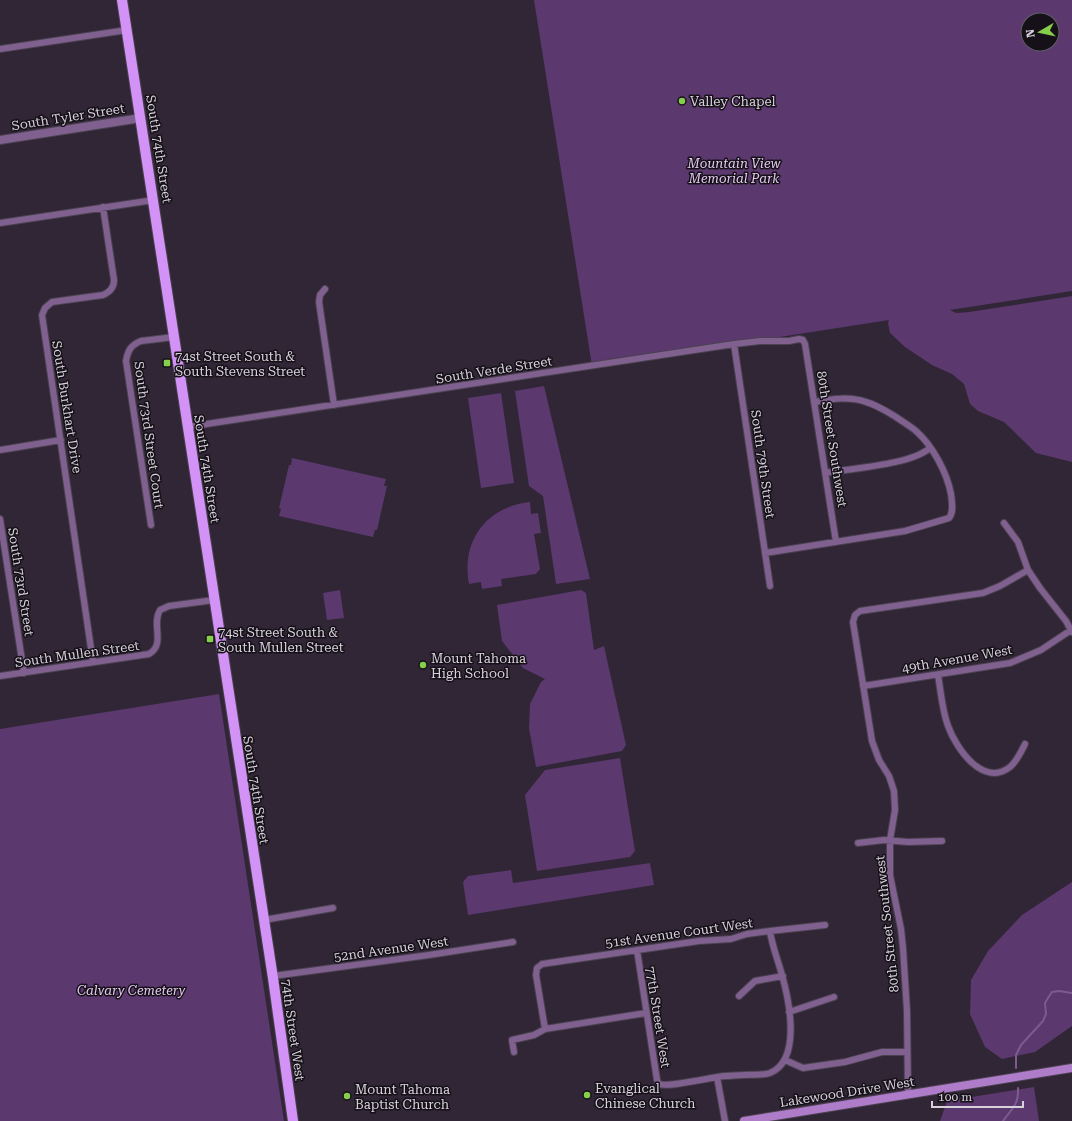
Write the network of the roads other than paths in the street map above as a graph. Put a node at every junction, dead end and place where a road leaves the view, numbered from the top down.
1 (122, 0) edge
2 (127, 30) junction
3 (0, 49) edge
4 (140, 118) junction
5 (0, 140) edge
6 (154, 200) junction
7 (103, 207) junction
8 (0, 223) edge
9 (325, 289) dead end
10 (174, 336) junction
11 (803, 340) joint
12 (734, 344) junction
13 (815, 402) junction
14 (334, 405) junction
15 (187, 427) junction
16 (62, 440) junction
17 (930, 448) junction
18 (0, 450) edge
19 (826, 473) junction
20 (0, 519) edge
21 (1004, 523) dead end
22 (150, 524) dead end
23 (836, 542) junction
24 (765, 553) junction
25 (1028, 570) junction
26 (770, 586) dead end
27 (214, 600) junction
28 (1071, 631) edge
29 (93, 662) junction
30 (24, 673) junction
31 (938, 675) junction
32 (0, 676) edge
33 (863, 686) junction
34 (1025, 744) dead end
35 (890, 840) junction
36 (942, 841) dead end
37 (858, 843) dead end
38 (333, 908) dead end
39 (264, 920) junction
40 (825, 925) dead end
41 (770, 931) junction
42 (267, 942) joint
43 (513, 942) dead end
44 (637, 950) junction
45 (273, 976) junction
46 (783, 976) junction
47 (739, 996) dead end
48 (834, 997) dead end
49 (789, 1012) junction
50 (646, 1013) junction
51 (545, 1029) junction
52 (514, 1052) dead end
53 (907, 1052) junction
54 (785, 1060) junction
55 (1072, 1068) edge
56 (717, 1077) junction
57 (908, 1095) junction
58 (293, 1121) edge
59 (724, 1121) edge
60 (744, 1121) edge

1 - 2 main road, South 74th Street
2 - 3 street
2 - 4 main road, South 74th Street
4 - 5 street, South Tyler Street
4 - 6 main road, South 74th Street
6 - 7 street
6 - 10 main road, South 74th Street
7 - 8 street
7 - 16 street, South Burkhart Drive
9 - 14 street
10 - 15 main road, South 74th Street
10 - 22 street, South 73rd Street Court
11 - 12 street, South Verde Street
11 - 13 street, 80th Street Southwest
12 - 14 street, South Verde Street
12 - 24 street, South 79th Street
13 - 17 street
13 - 19 street, 80th Street Southwest
14 - 15 street, South Verde Street
15 - 27 main road, South 74th Street
16 - 18 street
16 - 29 street, South Burkhart Drive
17 - 19 street
17 - 23 street
19 - 23 street, 80th Street Southwest
20 - 30 street, South 73rd Street
21 - 25 street
23 - 24 street
24 - 26 street, South 79th Street
25 - 28 street
25 - 33 street, 80th Street Southwest
27 - 29 street, South Mullen Street
27 - 39 main road, South 74th Street
28 - 31 street, 49th Avenue West
29 - 30 street, South Mullen Street
30 - 32 street, South Mullen Street
31 - 33 street, 49th Avenue West
31 - 34 street
33 - 35 street, 80th Street Southwest
35 - 36 street
35 - 37 street
35 - 53 street, 80th Street Southwest
38 - 39 street
39 - 42 main road, South 74th Street
40 - 41 street, 51st Avenue Court West
41 - 44 street, 51st Avenue Court West
41 - 46 street
42 - 45 main road, 74th Street West
43 - 45 street, 52nd Avenue West
44 - 50 street, 77th Street West
44 - 51 street, 51st Avenue Court West
45 - 58 main road, 74th Street West
46 - 47 street
46 - 49 street
48 - 49 street
49 - 54 street
50 - 51 street
50 - 56 street, 77th Street West
51 - 52 street
53 - 54 street
53 - 57 street, 80th Street Southwest
54 - 56 street
55 - 57 main road, Lakewood Drive West
56 - 59 street
57 - 60 main road, Lakewood Drive West

